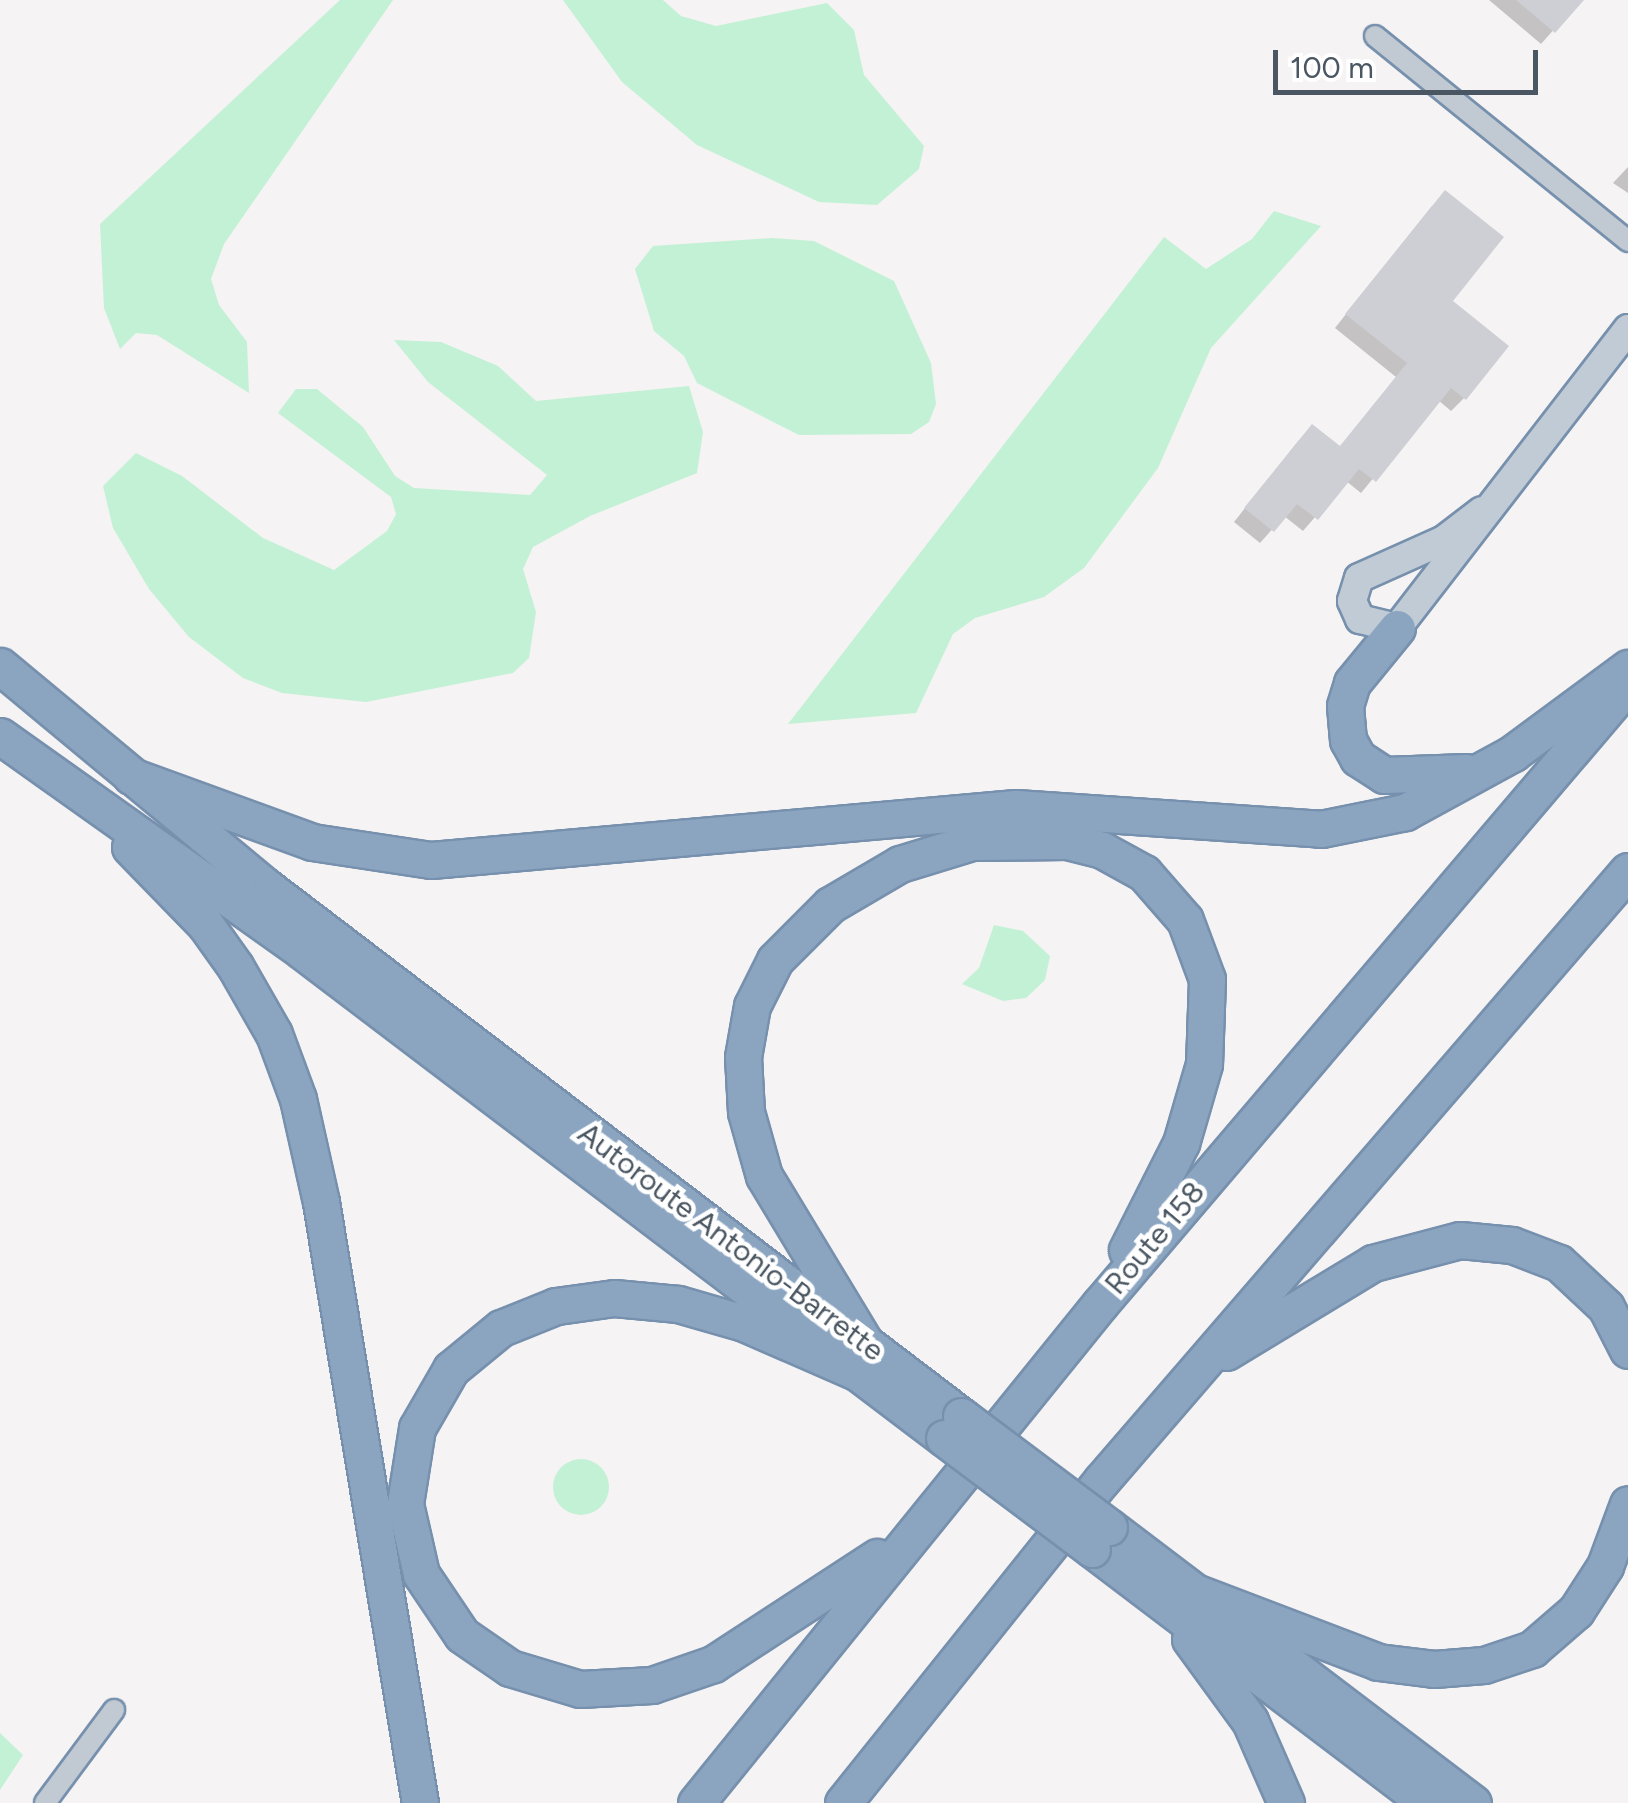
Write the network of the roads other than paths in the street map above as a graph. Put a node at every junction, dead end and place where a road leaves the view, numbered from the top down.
1 (1375, 36) dead end
2 (1628, 241) edge
3 (1628, 329) edge
4 (1482, 511) junction
5 (1397, 628) junction
6 (0, 666) edge
7 (1628, 668) edge
8 (1628, 684) edge
9 (0, 736) edge
10 (1477, 771) junction
11 (58, 776) junction
12 (131, 776) junction
13 (1628, 871) edge
14 (1100, 1304) junction
15 (1628, 1350) edge
16 (865, 1361) junction
17 (1199, 1367) junction
18 (1628, 1504) edge
19 (912, 1535) junction
20 (1180, 1599) junction
21 (114, 1710) dead end
22 (888, 1745) junction
23 (45, 1803) edge
24 (420, 1803) edge
25 (696, 1803) edge
26 (843, 1803) edge
27 (870, 1803) edge
28 (1286, 1803) edge
29 (1426, 1803) edge
30 (1473, 1803) edge

1 - 2 street
3 - 4 street
4 - 5 street
4 - 5 street
5 - 10 highway
6 - 12 highway, Autoroute Antonio-Barrette
7 - 10 highway
8 - 14 highway, Route 158
9 - 11 highway, Autoroute Antonio-Barrette
10 - 12 highway
11 - 16 highway, Autoroute Antonio-Barrette
11 - 24 highway
12 - 16 highway, Autoroute Antonio-Barrette
13 - 17 highway
14 - 16 highway
14 - 19 highway, Route 158
15 - 17 highway
16 - 19 highway
16 - 20 highway, Autoroute Antonio-Barrette, bridge
17 - 22 highway
18 - 20 highway
19 - 25 highway, Route 158
20 - 28 highway
20 - 29 highway, Autoroute Antonio-Barrette
20 - 30 highway, Autoroute Antonio-Barrette
21 - 23 street
22 - 26 highway
22 - 27 highway

